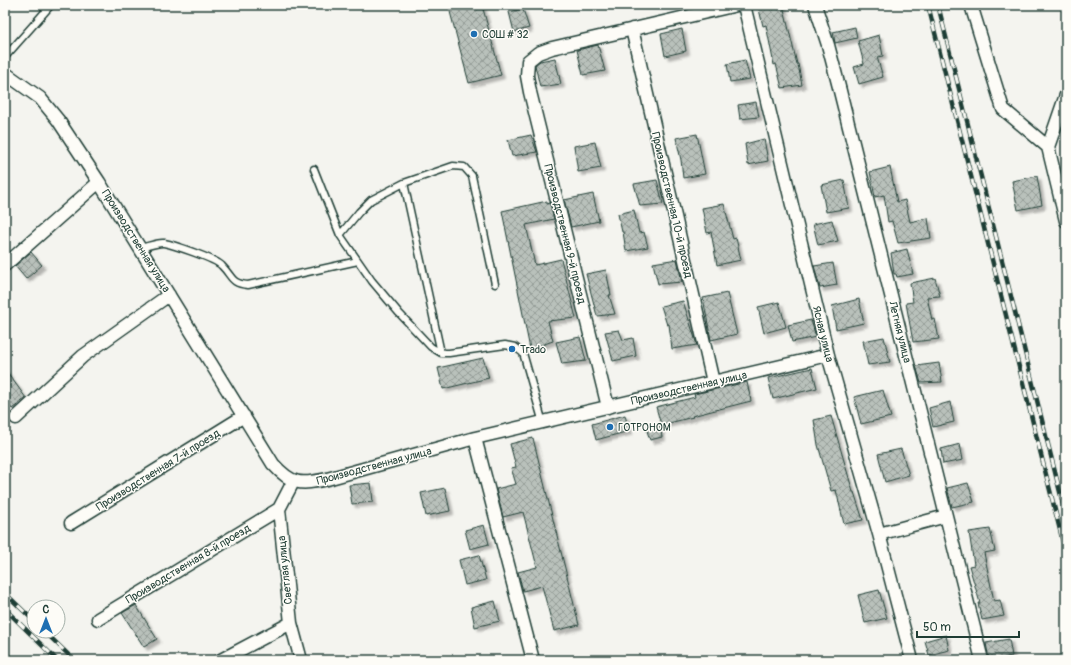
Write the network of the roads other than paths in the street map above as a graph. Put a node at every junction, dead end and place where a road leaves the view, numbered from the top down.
1 (51, 5) edge
2 (737, 5) edge
3 (744, 5) edge
4 (815, 5) edge
5 (971, 5) edge
6 (632, 29) junction
7 (5, 57) edge
8 (5, 73) edge
9 (1066, 95) edge
10 (1048, 147) junction
11 (314, 169) dead end
12 (99, 182) junction
13 (404, 183) junction
14 (1066, 222) edge
15 (340, 235) junction
16 (140, 248) junction
17 (358, 261) junction
18 (5, 264) edge
19 (496, 284) dead end
20 (169, 295) junction
21 (441, 353) junction
22 (828, 355) junction
23 (713, 382) junction
24 (608, 407) junction
25 (244, 416) junction
26 (16, 418) dead end
27 (544, 422) junction
28 (475, 438) junction
29 (293, 482) junction
30 (279, 510) junction
31 (946, 516) junction
32 (71, 523) dead end
33 (879, 534) junction
34 (98, 619) dead end
35 (291, 622) junction
36 (221, 660) edge
37 (300, 660) edge
38 (533, 660) edge
39 (912, 660) edge
40 (982, 660) edge

1 - 7 lane
2 - 6 street
3 - 22 street, Ясная улица
4 - 31 street, Летняя улица
5 - 10 street
6 - 23 street, Производственная 10-й проезд
6 - 24 street, Производственная 9-й проезд
8 - 12 street, Производственная улица
9 - 10 street
10 - 14 street
11 - 15 lane
12 - 16 street, Производственная улица
12 - 18 street
13 - 15 lane
13 - 19 lane
13 - 21 lane
15 - 17 lane
16 - 17 lane
16 - 20 street, Производственная улица
17 - 21 lane
20 - 25 street, Производственная улица
20 - 26 street
21 - 27 lane
22 - 23 street, Производственная улица
22 - 33 street, Ясная улица
23 - 24 street, Производственная улица
24 - 27 street, Производственная улица
25 - 29 street, Производственная улица
25 - 32 street, Производственная 7-й проезд
27 - 28 street, Производственная улица
28 - 29 street, Производственная улица
28 - 38 street
29 - 30 street
30 - 34 street, Производственная 8-й проезд
30 - 35 street, Светлая улица
31 - 33 street
31 - 40 street, Летняя улица
33 - 39 street, Ясная улица
35 - 36 street
35 - 37 street, Светлая улица

